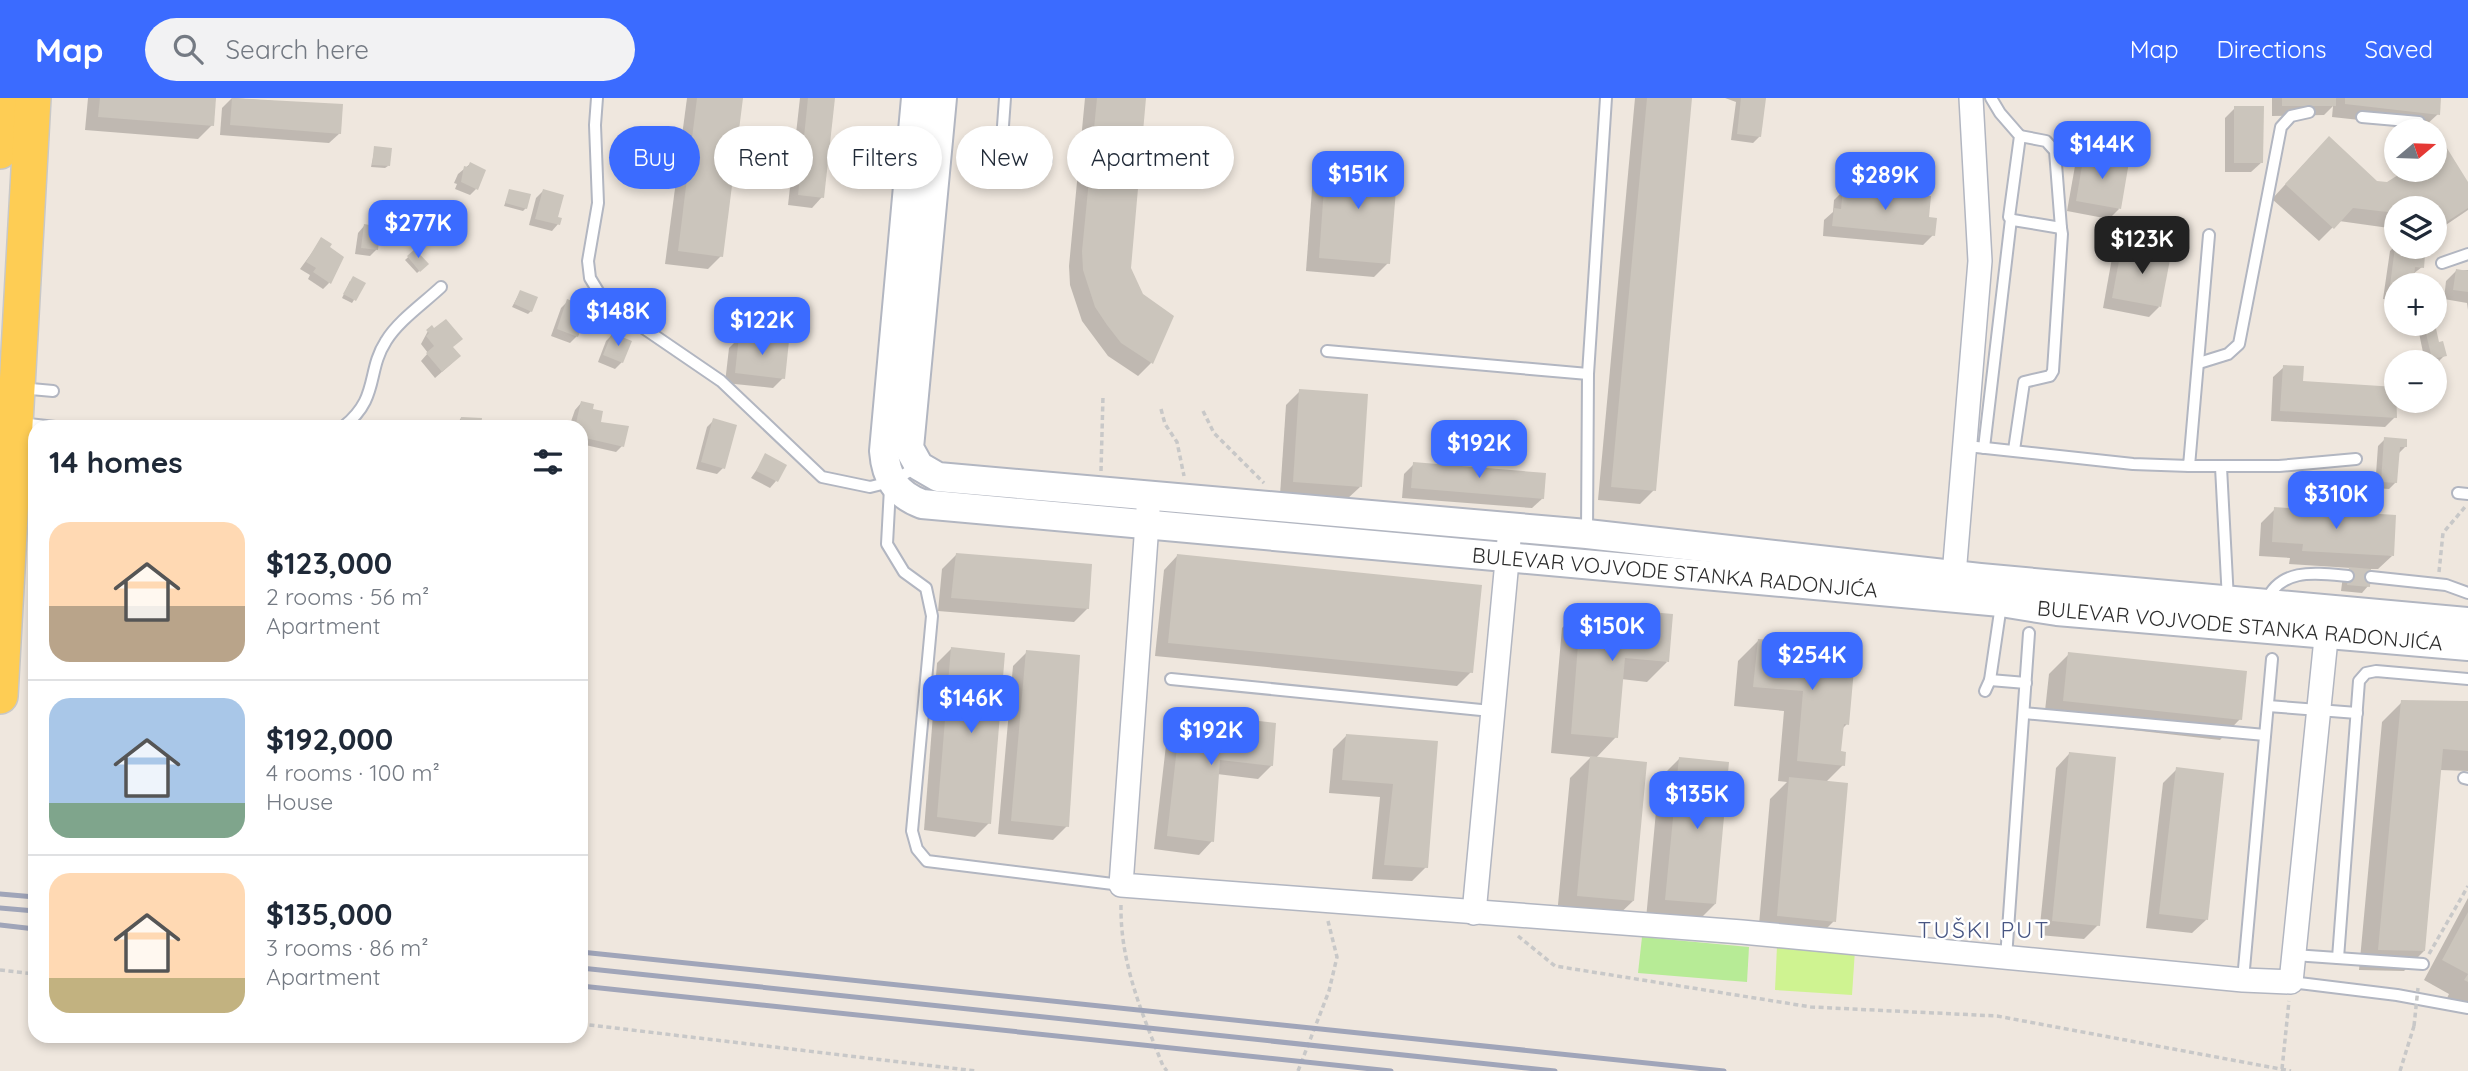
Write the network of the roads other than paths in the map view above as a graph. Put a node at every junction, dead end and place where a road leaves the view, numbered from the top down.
1 (3, 98) edge
2 (33, 98) edge
3 (597, 98) edge
4 (916, 98) edge
5 (942, 98) edge
6 (1005, 98) edge
7 (1606, 98) edge
8 (1977, 98) edge
9 (2309, 112) dead end
10 (2362, 117) dead end
11 (2385, 119) edge
12 (1002, 126) edge
13 (2020, 136) junction
14 (0, 151) edge
15 (2011, 219) junction
16 (2061, 228) junction
17 (2210, 235) dead end
18 (2468, 254) edge
19 (2442, 263) dead end
20 (441, 287) dead end
21 (1327, 351) dead end
22 (2199, 363) junction
23 (1588, 374) junction
24 (53, 391) dead end
25 (10, 405) edge
26 (41, 420) edge
27 (352, 420) edge
28 (1975, 447) junction
29 (2014, 450) junction
30 (2356, 459) dead end
31 (919, 466) junction
32 (2189, 466) junction
33 (2221, 467) junction
34 (890, 482) junction
35 (1149, 510) junction
36 (1510, 529) junction
37 (1587, 534) junction
38 (1509, 557) junction
39 (1954, 575) junction
40 (2348, 576) dead end
41 (2371, 577) dead end
42 (2002, 591) junction
43 (2468, 593) edge
44 (2228, 600) junction
45 (2265, 604) junction
46 (2328, 622) junction
47 (2468, 622) edge
48 (2029, 633) dead end
49 (2468, 646) edge
50 (2272, 659) dead end
51 (1171, 679) dead end
52 (2468, 679) edge
53 (1990, 680) junction
54 (2026, 683) junction
55 (1985, 691) dead end
56 (0, 696) edge
57 (2268, 706) junction
58 (2320, 710) junction
59 (1491, 711) junction
60 (2024, 713) junction
61 (2357, 713) junction
62 (2265, 735) junction
63 (1121, 885) junction
64 (1474, 913) junction
65 (2294, 955) junction
66 (2006, 958) junction
67 (2338, 958) junction
68 (2423, 964) road end
69 (2243, 980) junction
70 (2291, 982) junction
71 (2468, 1008) edge

1 - 14 main road
2 - 25 main road
3 - 34 lane
4 - 34 street
5 - 31 street
6 - 12 lane
7 - 23 lane
8 - 13 lane
8 - 28 street
9 - 22 lane
10 - 11 lane
13 - 15 lane
13 - 16 lane
15 - 16 lane
15 - 28 lane
16 - 29 lane
17 - 22 lane
18 - 19 lane
20 - 27 lane
21 - 23 lane
22 - 32 lane
23 - 37 lane
24 - 25 lane
25 - 26 lane
25 - 56 main road
28 - 29 lane
28 - 39 street
29 - 32 lane
30 - 33 lane
31 - 34 lane
31 - 35 street, BULEVAR VOJVODE STANKA RADONJIĆA
32 - 33 lane
33 - 44 lane
34 - 35 street, BULEVAR VOJVODE STANKA RADONJIĆA
34 - 63 lane
35 - 36 street, BULEVAR VOJVODE STANKA RADONJIĆA
35 - 38 street, BULEVAR VOJVODE STANKA RADONJIĆA
35 - 63 street
36 - 37 street, BULEVAR VOJVODE STANKA RADONJIĆA
36 - 38 street
37 - 39 street, BULEVAR VOJVODE STANKA RADONJIĆA
38 - 42 street, BULEVAR VOJVODE STANKA RADONJIĆA
38 - 59 street
39 - 42 street, BULEVAR VOJVODE STANKA RADONJIĆA
40 - 45 lane
41 - 43 lane
42 - 44 street, BULEVAR VOJVODE STANKA RADONJIĆA
42 - 46 street, BULEVAR VOJVODE STANKA RADONJIĆA
42 - 53 lane
44 - 45 street, BULEVAR VOJVODE STANKA RADONJIĆA
45 - 46 street, BULEVAR VOJVODE STANKA RADONJIĆA
46 - 47 street, BULEVAR VOJVODE STANKA RADONJIĆA
46 - 49 street, BULEVAR VOJVODE STANKA RADONJIĆA
46 - 58 street
48 - 54 lane
50 - 57 lane
51 - 59 lane
52 - 61 lane
53 - 54 lane
53 - 55 lane
54 - 60 lane
57 - 58 lane
57 - 62 lane
58 - 61 lane
58 - 65 street
59 - 64 street
60 - 62 lane
60 - 66 lane
61 - 67 lane
62 - 69 lane
63 - 64 street
64 - 66 street
65 - 67 lane
65 - 70 street
66 - 69 street
67 - 68 lane
69 - 70 street
70 - 71 lane

